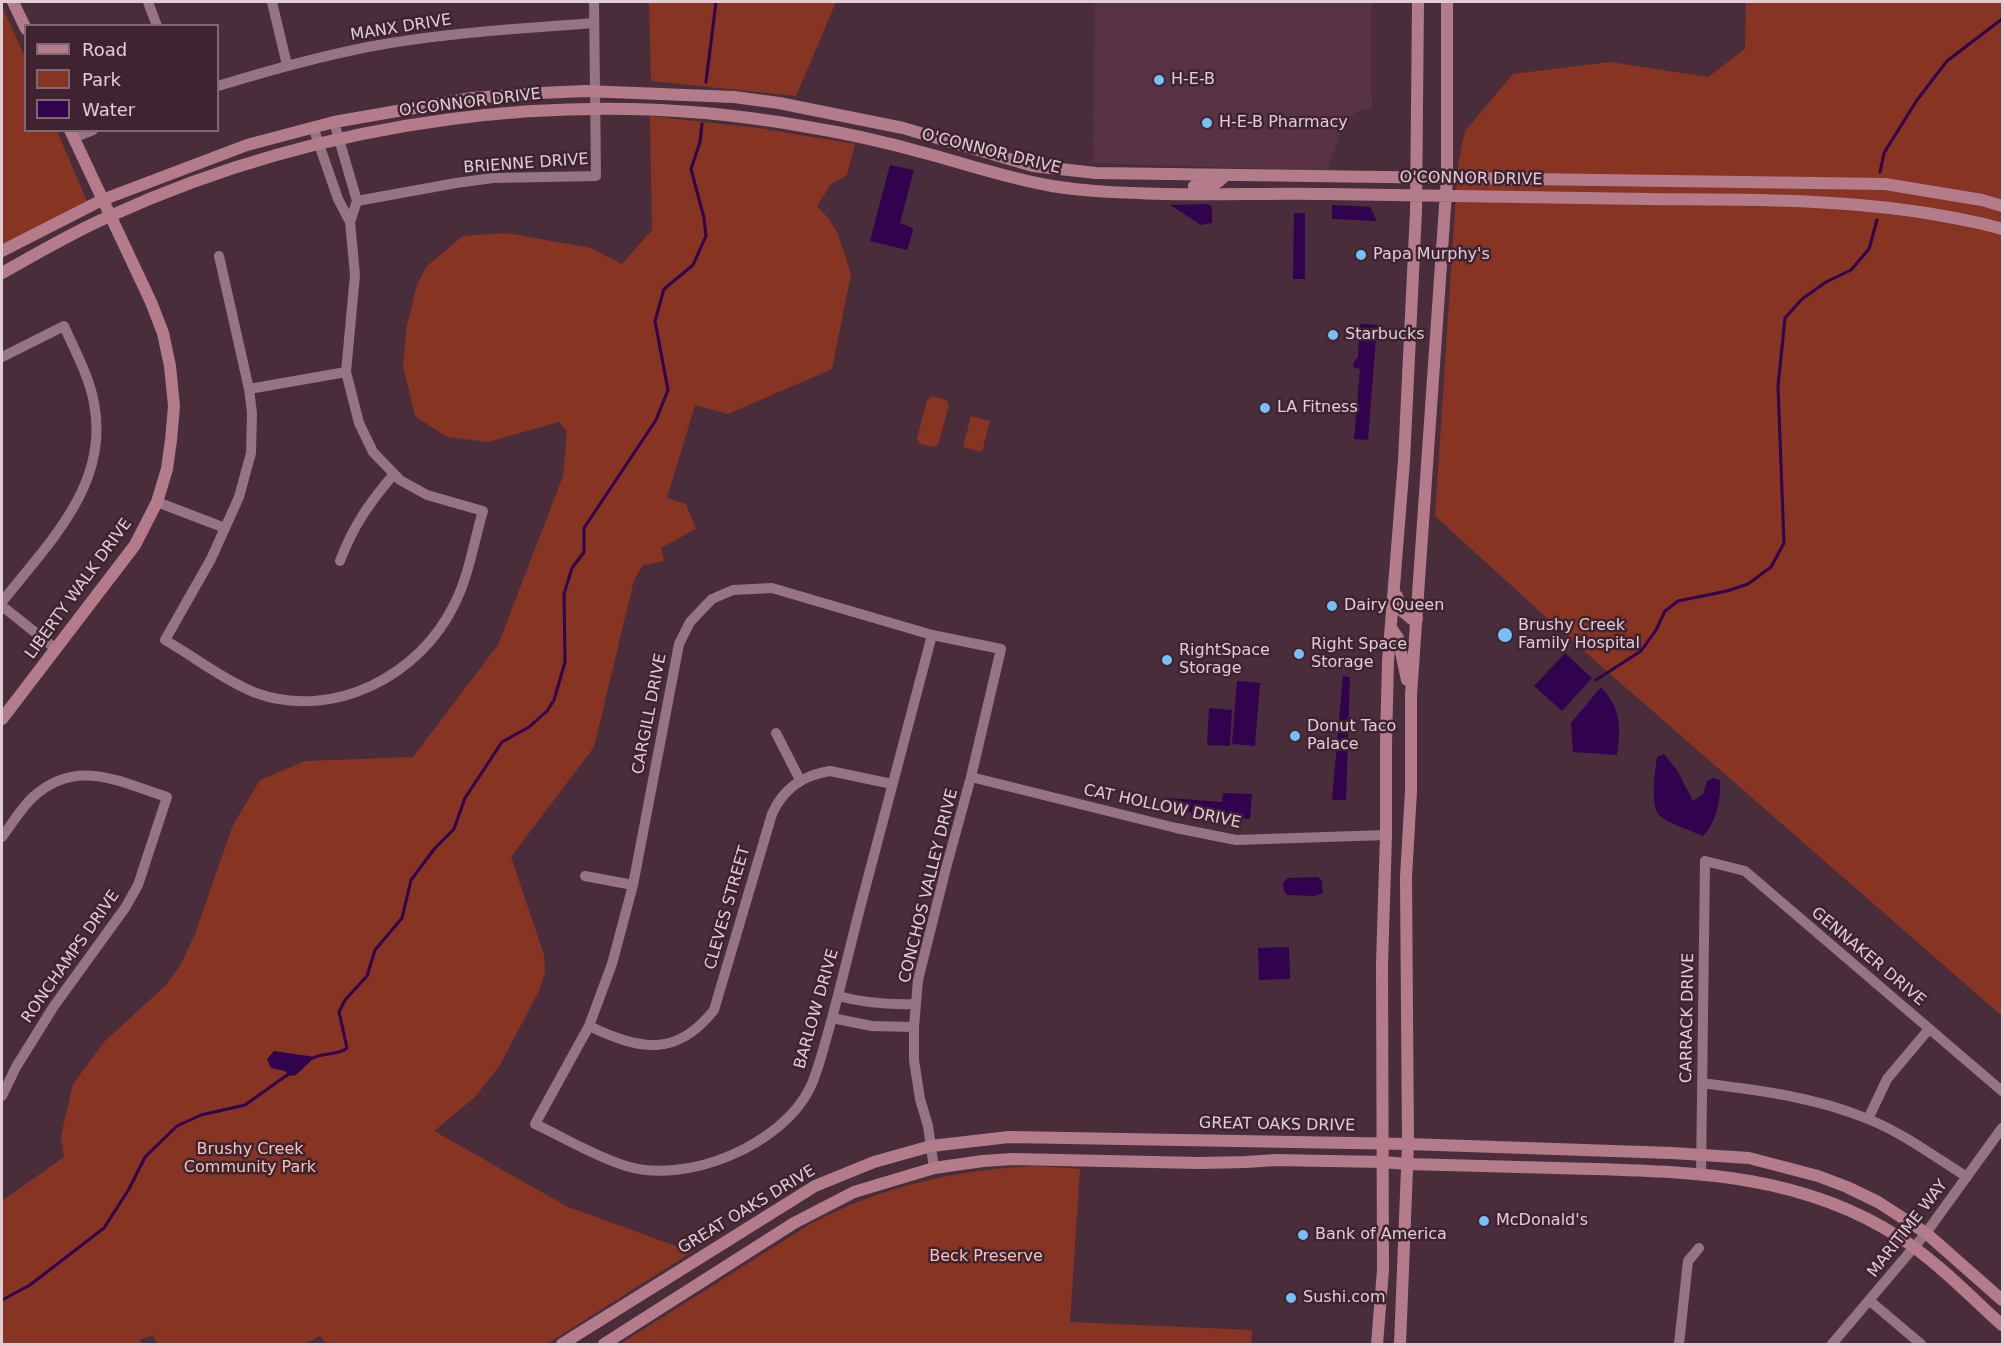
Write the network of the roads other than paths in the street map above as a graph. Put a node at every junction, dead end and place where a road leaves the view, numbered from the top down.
1 (13, 2) edge
2 (148, 2) edge
3 (272, 2) edge
4 (594, 2) edge
5 (1418, 2) edge
6 (1447, 2) edge
7 (594, 23) junction
8 (156, 24) edge
9 (24, 25) edge
10 (288, 65) junction
11 (219, 86) edge
12 (595, 92) junction
13 (595, 109) junction
14 (334, 122) junction
15 (313, 127) junction
16 (71, 134) edge
17 (339, 140) junction
18 (318, 145) junction
19 (1225, 175) junction
20 (1293, 176) junction
21 (1416, 177) junction
22 (1446, 178) junction
23 (1103, 192) junction
24 (1224, 195) junction
25 (1417, 195) junction
26 (1445, 196) junction
27 (102, 200) junction
28 (357, 201) junction
29 (2002, 206) edge
30 (110, 216) junction
31 (350, 222) junction
32 (2002, 229) edge
33 (2, 251) edge
34 (219, 256) dead end
35 (2, 273) edge
36 (2, 357) edge
37 (346, 372) junction
38 (249, 389) junction
39 (394, 474) junction
40 (157, 501) junction
41 (225, 528) junction
42 (340, 561) dead end
43 (1395, 586) junction
44 (2, 604) edge
45 (1417, 619) junction
46 (1391, 628) junction
47 (932, 635) junction
48 (1001, 649) joint
49 (56, 650) junction
50 (1410, 695) junction
51 (2, 719) edge
52 (776, 733) dead end
53 (971, 777) junction
54 (800, 780) junction
55 (892, 784) junction
56 (1386, 835) junction
57 (2, 837) edge
58 (1705, 861) joint
59 (585, 876) dead end
60 (633, 885) junction
61 (838, 996) junction
62 (916, 1004) junction
63 (832, 1018) junction
64 (589, 1026) junction
65 (914, 1027) junction
66 (1929, 1029) junction
67 (1702, 1083) junction
68 (2002, 1091) edge
69 (2, 1096) edge
70 (1868, 1119) junction
71 (535, 1124) joint
72 (2002, 1128) edge
73 (1383, 1143) junction
74 (1408, 1144) junction
75 (931, 1146) junction
76 (1547, 1148) junction
77 (1700, 1155) junction
78 (1383, 1162) junction
79 (1407, 1164) junction
80 (934, 1168) junction
81 (1546, 1168) junction
82 (1701, 1175) junction
83 (1967, 1177) junction
84 (1926, 1233) junction
85 (1699, 1248) dead end
86 (1914, 1248) junction
87 (2002, 1300) edge
88 (1870, 1301) junction
89 (2002, 1325) edge
90 (562, 1344) edge
91 (604, 1344) edge
92 (1377, 1344) edge
93 (1400, 1344) edge
94 (1679, 1344) edge
95 (1832, 1344) edge
96 (1921, 1344) edge

1 - 9 main road
2 - 8 street
3 - 10 street
4 - 7 street
5 - 21 main road
6 - 22 main road
7 - 10 street, MANX DRIVE
7 - 12 street
10 - 11 street, MANX DRIVE
12 - 13 street
12 - 14 main road, O'CONNOR DRIVE
12 - 19 main road, O'CONNOR DRIVE
13 - 17 main road, O'CONNOR DRIVE
13 - 23 main road, O'CONNOR DRIVE
13 - 28 street, BRIENNE DRIVE
14 - 15 main road, O'CONNOR DRIVE
14 - 17 street
15 - 18 street
15 - 27 main road, O'CONNOR DRIVE
16 - 27 main road, LIBERTY WALK DRIVE
17 - 18 main road, O'CONNOR DRIVE
17 - 28 street
18 - 30 main road, O'CONNOR DRIVE
18 - 31 street
19 - 20 main road, O'CONNOR DRIVE
19 - 23 main road
20 - 21 main road, O'CONNOR DRIVE
20 - 24 main road
21 - 22 main road, O'CONNOR DRIVE
21 - 25 main road
22 - 26 main road
22 - 29 main road, O'CONNOR DRIVE
23 - 24 main road, O'CONNOR DRIVE
24 - 25 main road, O'CONNOR DRIVE
25 - 26 main road, O'CONNOR DRIVE
25 - 43 main road
26 - 32 main road, O'CONNOR DRIVE
26 - 45 main road
27 - 30 main road, LIBERTY WALK DRIVE
27 - 33 main road, O'CONNOR DRIVE
28 - 31 street
30 - 35 main road, O'CONNOR DRIVE
30 - 40 main road, LIBERTY WALK DRIVE
31 - 37 street
34 - 38 street
36 - 44 street
37 - 38 street
37 - 39 street
38 - 41 street
39 - 41 street
39 - 42 street
40 - 41 street
40 - 49 main road, LIBERTY WALK DRIVE
43 - 45 main road
43 - 46 main road
44 - 49 street
45 - 50 main road
46 - 50 main road
46 - 56 main road
47 - 48 street, CARGILL DRIVE
47 - 55 street, BARLOW DRIVE
47 - 60 street, CARGILL DRIVE
48 - 53 street, CONCHOS VALLEY DRIVE
49 - 51 main road, LIBERTY WALK DRIVE
50 - 74 main road
52 - 54 street
53 - 56 street, CAT HOLLOW DRIVE
53 - 62 street, CONCHOS VALLEY DRIVE
54 - 55 street, CLEVES STREET
54 - 64 street, CLEVES STREET
55 - 61 street, BARLOW DRIVE
56 - 73 main road
57 - 69 street, RONCHAMPS DRIVE
58 - 66 street, GENNAKER DRIVE
58 - 67 street, CARRACK DRIVE
59 - 60 street
60 - 64 street, CARGILL DRIVE
61 - 62 street
61 - 63 street, BARLOW DRIVE
62 - 65 street, CONCHOS VALLEY DRIVE
63 - 65 street
63 - 71 street, BARLOW DRIVE
64 - 71 street, CARGILL DRIVE
65 - 75 street, CONCHOS VALLEY DRIVE
66 - 68 street, GENNAKER DRIVE
66 - 70 street
67 - 70 street
67 - 77 street, CARRACK DRIVE
70 - 83 street
72 - 83 street, MARITIME WAY
73 - 74 main road, GREAT OAKS DRIVE
73 - 75 main road, GREAT OAKS DRIVE
73 - 78 main road
74 - 76 main road, GREAT OAKS DRIVE
74 - 79 main road
75 - 80 street, CONCHOS VALLEY DRIVE
75 - 90 main road, GREAT OAKS DRIVE
76 - 77 main road, GREAT OAKS DRIVE
76 - 81 main road
77 - 82 street, CARRACK DRIVE
77 - 84 main road, GREAT OAKS DRIVE
78 - 79 main road
78 - 80 main road
78 - 92 main road
79 - 81 main road
79 - 93 main road
80 - 91 main road
81 - 82 main road
82 - 86 main road
83 - 84 street, MARITIME WAY
84 - 86 street, MARITIME WAY
84 - 87 main road, GREAT OAKS DRIVE
85 - 94 street
86 - 88 street, MARITIME WAY
86 - 89 main road
88 - 95 street, MARITIME WAY
88 - 96 street

